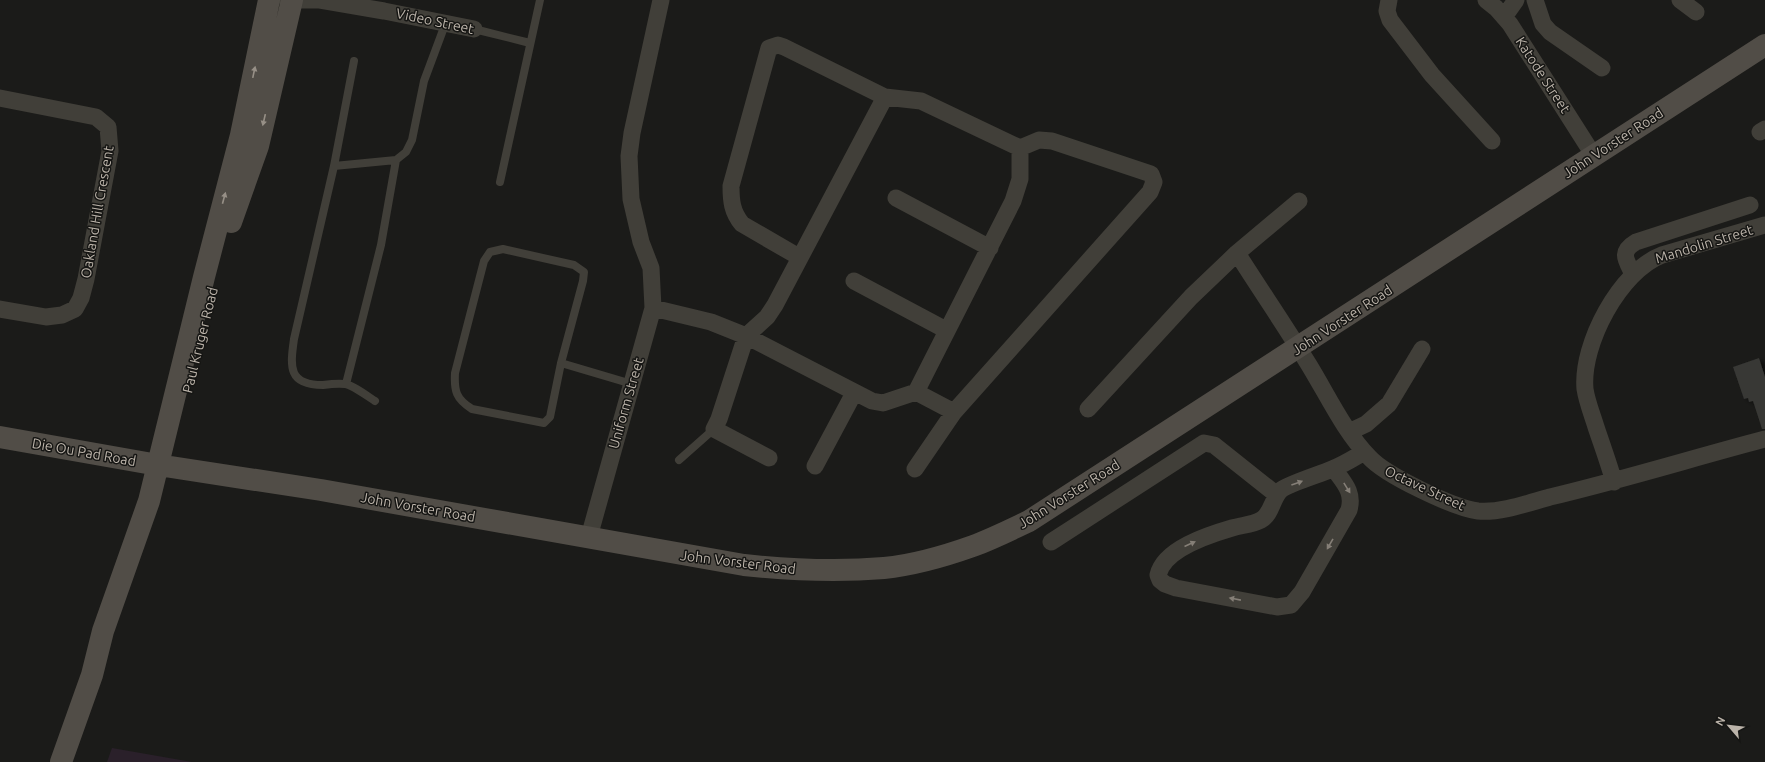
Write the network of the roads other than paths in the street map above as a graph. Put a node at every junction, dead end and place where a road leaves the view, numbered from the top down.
1 (269, 0) edge
2 (290, 0) edge
3 (320, 0) edge
4 (540, 0) edge
5 (661, 0) edge
6 (1389, 0) edge
7 (1486, 0) edge
8 (1516, 0) edge
9 (1535, 0) edge
10 (1680, 0) edge
11 (385, 5) edge
12 (1696, 12) dead end
13 (1504, 17) junction
14 (446, 22) junction
15 (474, 29) joint
16 (530, 43) junction
17 (1765, 45) edge
18 (354, 61) dead end
19 (1602, 68) dead end
20 (885, 97) junction
21 (0, 98) edge
22 (1492, 141) dead end
23 (1020, 148) junction
24 (1594, 156) junction
25 (396, 160) junction
26 (334, 166) junction
27 (500, 182) dead end
28 (896, 198) dead end
29 (1299, 201) dead end
30 (1750, 205) dead end
31 (1765, 226) edge
32 (990, 248) junction
33 (1237, 253) junction
34 (799, 257) junction
35 (1633, 274) junction
36 (854, 281) dead end
37 (653, 308) junction
38 (0, 310) edge
39 (946, 330) junction
40 (746, 336) junction
41 (1298, 348) junction
42 (1422, 349) dead end
43 (561, 363) junction
44 (346, 384) junction
45 (632, 384) junction
46 (916, 392) junction
47 (854, 393) junction
48 (375, 401) dead end
49 (1088, 409) dead end
50 (954, 412) junction
51 (714, 429) junction
52 (1349, 432) junction
53 (0, 437) edge
54 (1765, 439) edge
55 (1364, 452) junction
56 (769, 458) dead end
57 (679, 460) dead end
58 (163, 466) junction
59 (815, 466) dead end
60 (914, 469) dead end
61 (1334, 469) junction
62 (1614, 482) junction
63 (1277, 494) junction
64 (589, 537) junction
65 (1051, 542) dead end
66 (61, 762) edge

58 -> 1 street, Paul Kruger Road
2 - 3 street, Video Street
2 -> 58 street, Paul Kruger Road
3 - 11 street, Video Street
4 - 16 lane
5 - 37 street, Uniform Street
6 - 22 street
7 - 13 street, Katode Street
8 - 13 street
9 - 19 street
10 - 12 street
11 - 14 street, Video Street
13 - 24 street, Katode Street
14 - 15 street, Video Street
14 - 25 lane
15 - 16 lane, Video Street
16 - 27 lane
17 - 24 street, John Vorster Road
18 - 26 lane
20 - 23 street
20 - 34 street
20 - 34 street
21 - 38 street, Oakland Hill Crescent
23 - 32 street
23 - 50 street
24 - 41 street, John Vorster Road
25 - 26 lane
25 - 44 lane
26 - 44 lane
28 - 32 street
29 - 33 street
30 - 35 street
31 - 35 street, Mandolin Street
32 - 39 street
33 - 41 street, Octave Street
33 - 49 street
34 - 40 street
35 - 62 street, Mandolin Street
36 - 39 street
37 - 40 street
37 - 45 street, Uniform Street
39 - 46 street
40 - 47 street
40 - 51 street
41 - 52 street, Octave Street
41 - 64 street, John Vorster Road
42 - 52 street
43 - 43 lane
43 - 45 lane
44 - 48 lane
45 - 64 street, Uniform Street
46 - 47 street
46 - 50 street
47 - 59 street
50 - 60 street
51 - 56 street
51 - 57 lane
52 - 55 street, Octave Street
53 - 58 street, Die Ou Pad Road
54 - 62 street, Octave Street
55 - 61 street
55 - 62 street, Octave Street
58 - 64 street, John Vorster Road
58 - 66 street, Paul Kruger Road
63 -> 61 street
61 -> 63 street
63 - 65 street

